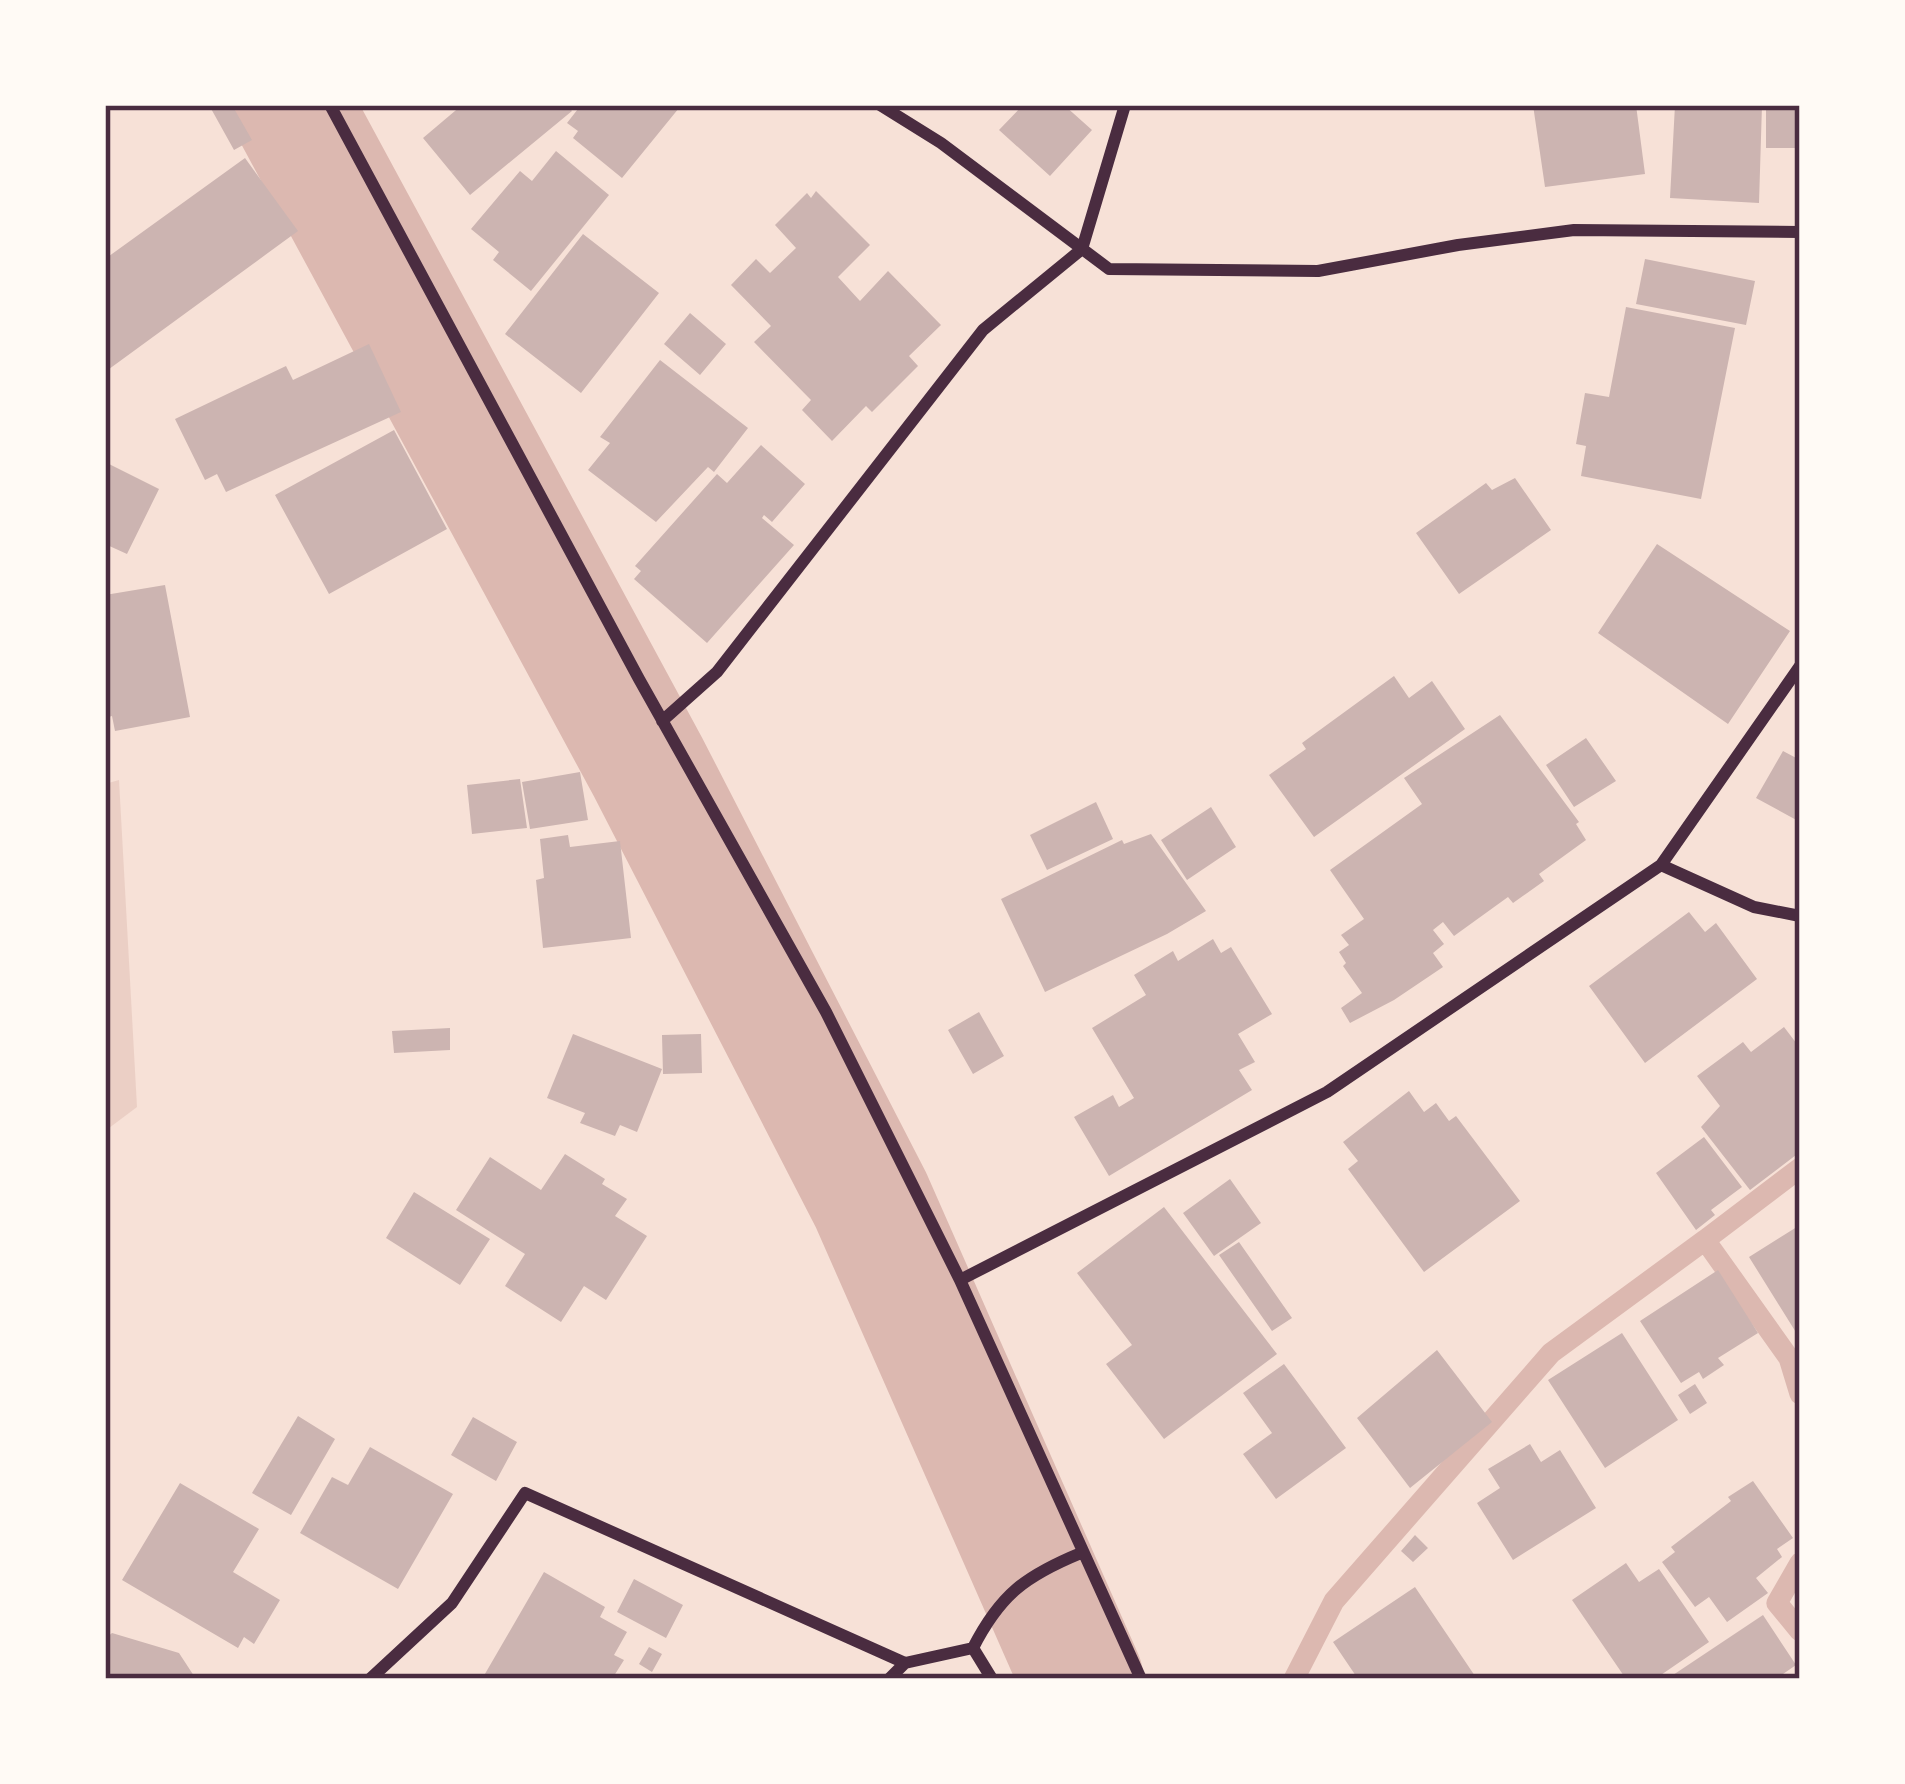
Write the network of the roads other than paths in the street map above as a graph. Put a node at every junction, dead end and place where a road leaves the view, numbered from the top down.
1 (330, 105) edge
2 (880, 105) edge
3 (1125, 105) edge
4 (1800, 232) edge
5 (1082, 249) junction
6 (1800, 666) edge
7 (662, 721) junction
8 (1661, 865) junction
9 (1800, 916) edge
10 (960, 1280) junction
11 (1081, 1553) junction
12 (973, 1648) junction
13 (904, 1663) junction
14 (370, 1679) edge
15 (890, 1679) edge
16 (992, 1679) edge
17 (1141, 1679) edge

1 - 7 street
2 - 5 street
3 - 5 street
4 - 5 street
5 - 7 street
6 - 8 street
7 - 10 street
8 - 9 street
8 - 10 street
10 - 11 street
11 - 12 street
11 - 17 street
12 - 13 street
12 - 16 street
13 - 14 street
13 - 15 street

